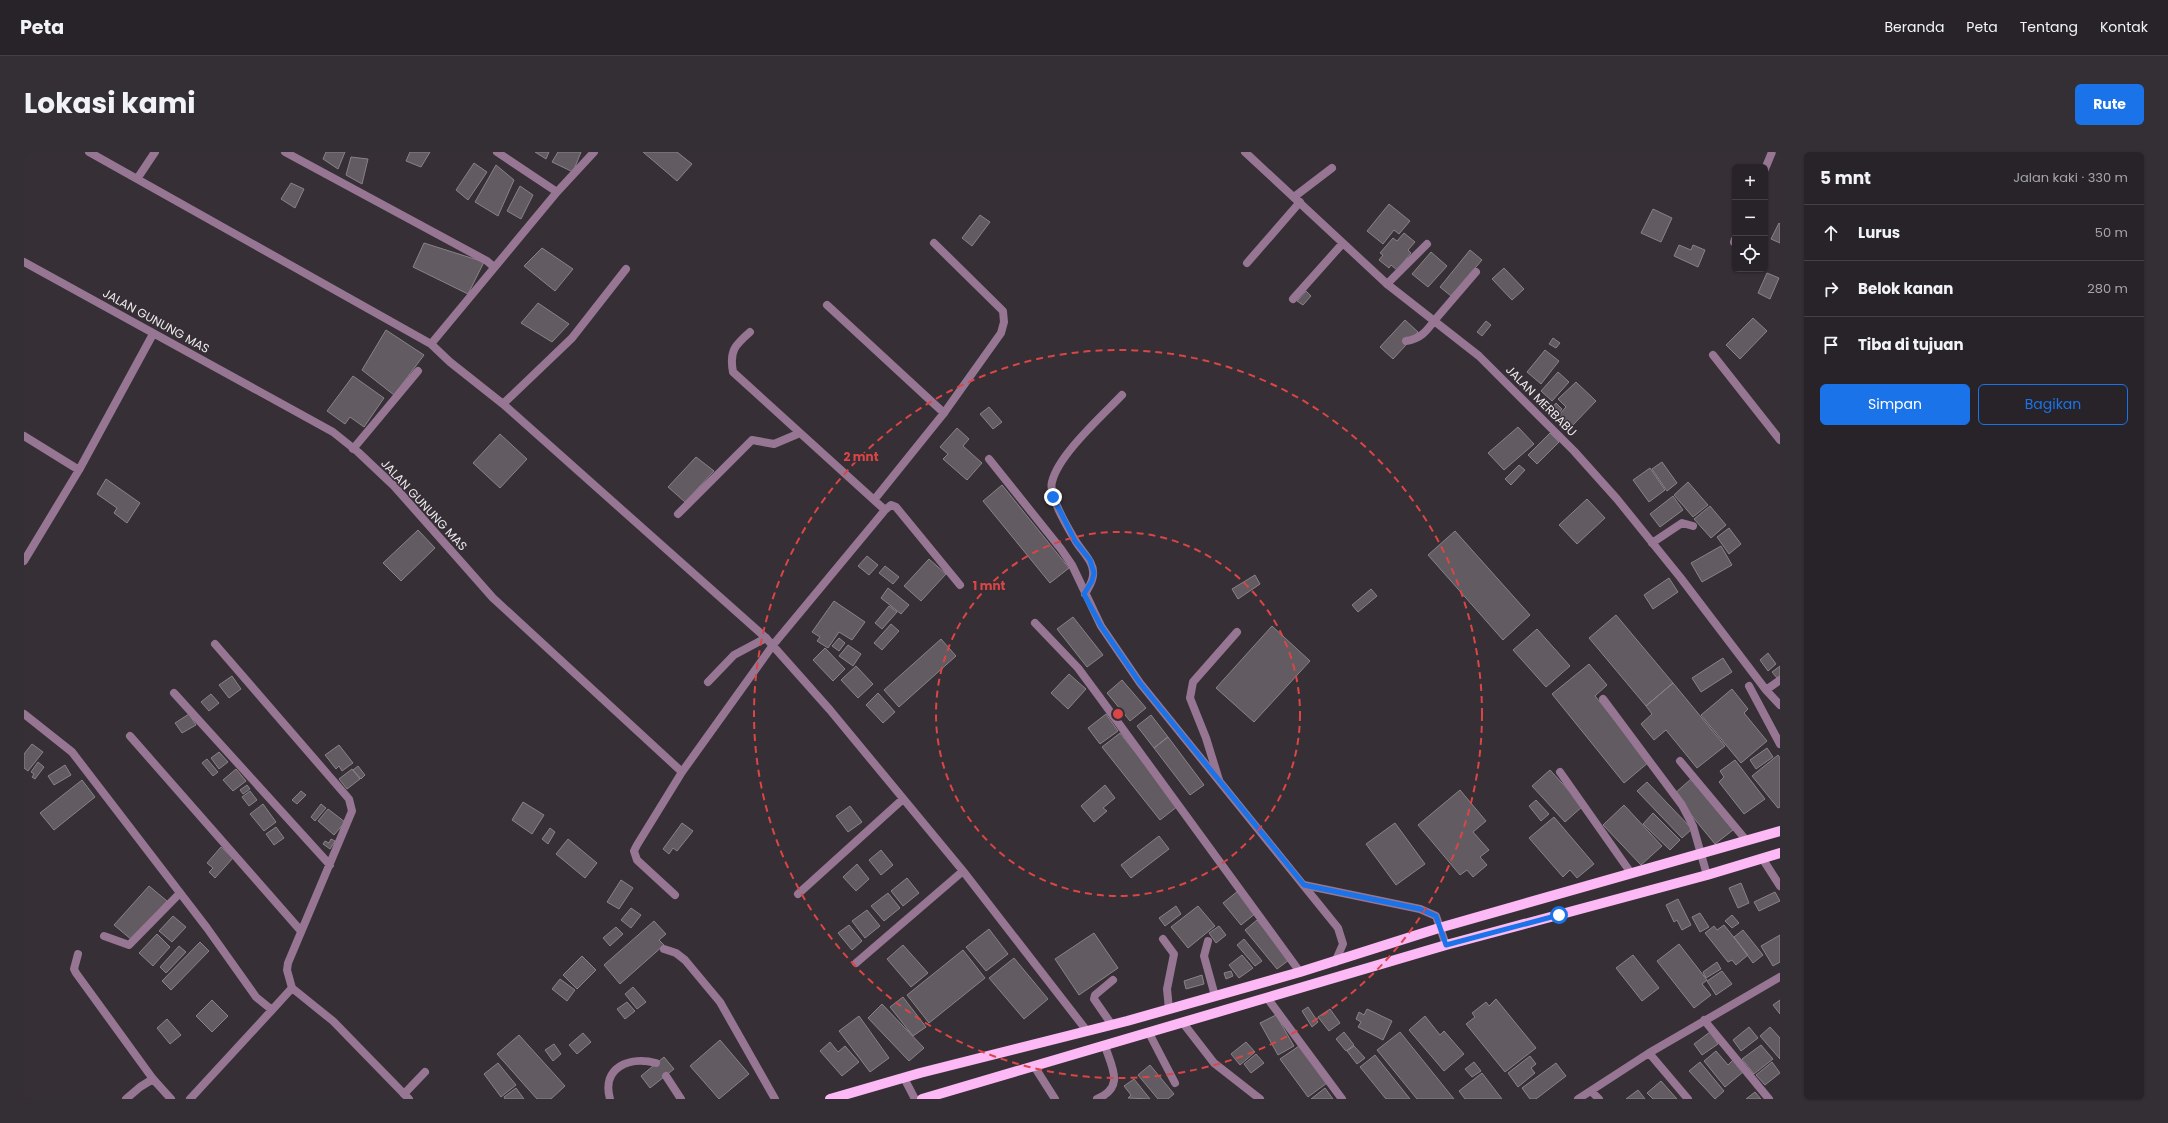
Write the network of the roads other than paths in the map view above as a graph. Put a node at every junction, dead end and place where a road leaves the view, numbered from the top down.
1 (89, 152) edge
2 (155, 152) edge
3 (285, 152) edge
4 (497, 152) edge
5 (594, 152) edge
6 (1245, 152) edge
7 (1772, 152) edge
8 (1767, 164) edge
9 (1332, 168) dead end
10 (137, 179) junction
11 (557, 192) junction
12 (1297, 199) junction
13 (934, 243) dead end
14 (1343, 243) junction
15 (1428, 244) dead end
16 (24, 262) edge
17 (1247, 263) dead end
18 (494, 267) junction
19 (626, 269) dead end
20 (1476, 272) dead end
21 (1386, 284) junction
22 (1293, 299) dead end
23 (827, 305) dead end
24 (1434, 321) junction
25 (750, 332) dead end
26 (153, 334) junction
27 (1406, 341) dead end
28 (431, 344) junction
29 (1713, 355) dead end
30 (418, 371) dead end
31 (1122, 394) dead end
32 (503, 404) junction
33 (944, 413) junction
34 (800, 433) junction
35 (24, 436) edge
36 (1780, 440) edge
37 (353, 449) junction
38 (989, 459) dead end
39 (79, 470) junction
40 (874, 500) junction
41 (885, 510) junction
42 (678, 514) dead end
43 (1693, 526) dead end
44 (1652, 543) junction
45 (25, 558) edge
46 (960, 585) dead end
47 (1084, 594) junction
48 (1035, 623) dead end
49 (1237, 632) dead end
50 (766, 638) junction
51 (214, 644) dead end
52 (773, 645) junction
53 (1780, 680) edge
54 (708, 682) dead end
55 (1749, 686) dead end
56 (1766, 690) junction
57 (174, 693) dead end
58 (1603, 699) dead end
59 (1780, 705) edge
60 (24, 714) edge
61 (130, 736) dead end
62 (1780, 744) edge
63 (1680, 761) dead end
64 (682, 772) junction
65 (1560, 772) dead end
66 (1219, 780) junction
67 (902, 799) junction
68 (1780, 831) edge
69 (1746, 840) junction
70 (1702, 853) junction
71 (1780, 853) edge
72 (1762, 858) junction
73 (330, 865) junction
74 (963, 871) junction
75 (1631, 874) junction
76 (1707, 875) junction
77 (1304, 885) junction
78 (1780, 886) edge
79 (180, 893) junction
80 (798, 894) dead end
81 (676, 895) dead end
82 (1439, 928) junction
83 (302, 931) junction
84 (104, 936) dead end
85 (1163, 939) dead end
86 (1208, 941) dead end
87 (1446, 945) junction
88 (664, 949) dead end
89 (78, 954) dead end
90 (1335, 962) junction
91 (856, 963) dead end
92 (1300, 972) junction
93 (1780, 977) edge
94 (1112, 980) dead end
95 (292, 988) junction
96 (1215, 996) junction
97 (1268, 998) junction
98 (1169, 1008) junction
99 (272, 1010) junction
100 (1704, 1020) junction
101 (1127, 1021) junction
102 (1183, 1023) junction
103 (1112, 1024) junction
104 (1087, 1031) junction
105 (1149, 1032) junction
106 (1133, 1037) junction
107 (1105, 1046) junction
108 (1649, 1053) junction
109 (656, 1063) dead end
110 (1034, 1066) junction
111 (425, 1072) dead end
112 (666, 1076) dead end
113 (904, 1078) junction
114 (153, 1080) junction
115 (1175, 1083) dead end
116 (1591, 1091) junction
117 (407, 1097) edge
118 (126, 1099) edge
119 (171, 1099) edge
120 (190, 1099) edge
121 (610, 1099) edge
122 (681, 1099) edge
123 (775, 1099) edge
124 (830, 1099) edge
125 (915, 1099) edge
126 (922, 1099) edge
127 (1056, 1099) edge
128 (1097, 1099) edge
129 (1260, 1099) edge
130 (1342, 1099) edge
131 (1578, 1099) edge
132 (1599, 1099) edge
133 (1688, 1099) edge
134 (1769, 1099) edge

1 - 10 street
2 - 10 street
3 - 18 street
4 - 11 street
5 - 11 street
6 - 12 street, JALAN MERBABU
7 - 8 street
9 - 12 street
10 - 28 street
11 - 18 street
12 - 14 street, JALAN MERBABU
12 - 17 street
13 - 33 street
14 - 21 street, JALAN MERBABU
14 - 22 street
15 - 21 street
16 - 26 street, JALAN GUNUNG MAS
18 - 28 street
19 - 32 street
20 - 24 street
21 - 24 street, JALAN MERBABU
23 - 33 street
24 - 27 street
24 - 44 street, JALAN MERBABU
25 - 34 street
26 - 37 street, JALAN GUNUNG MAS
26 - 39 street
28 - 32 street
29 - 36 street
30 - 37 street
31 - 47 street
32 - 50 street
33 - 40 street
34 - 40 street
34 - 42 street
35 - 39 street
37 - 64 street, JALAN GUNUNG MAS
38 - 47 street
39 - 45 street
40 - 41 street
41 - 46 street
41 - 52 street
43 - 44 street
44 - 56 street, JALAN MERBABU
47 - 66 street
48 - 92 street
49 - 66 street
50 - 52 street
50 - 54 street
51 - 73 street
52 - 64 street
52 - 67 street
53 - 56 street
55 - 62 street
56 - 59 street, JALAN MERBABU
57 - 73 street
58 - 70 street
60 - 79 street
61 - 83 street
63 - 69 street
64 - 81 street
65 - 75 street
66 - 77 street
67 - 74 street
67 - 80 street
68 - 69 main road
69 - 70 main road
70 - 75 main road
70 - 76 street
71 - 72 main road
72 - 76 main road
72 - 78 street
73 - 83 street
74 - 91 street
74 - 104 street
75 - 82 main road
76 - 87 main road
77 - 82 street
77 - 90 street
79 - 84 street
79 - 99 street
82 - 87 street
82 - 90 main road
83 - 95 street
85 - 98 street
86 - 96 street
87 - 97 main road
88 - 123 street
89 - 114 street
90 - 92 main road
92 - 96 main road
93 - 100 street
94 - 103 street
95 - 99 street
95 - 117 street
96 - 98 main road
97 - 102 main road
97 - 130 street
98 - 101 main road
99 - 120 street
100 - 108 street
100 - 134 street
101 - 103 main road
101 - 106 main road
102 - 105 main road
102 - 129 street
103 - 104 main road
104 - 113 main road
105 - 106 main road
105 - 115 street
106 - 107 main road
107 - 110 main road
107 - 128 street
108 - 116 street
108 - 133 street
109 - 121 street
110 - 126 main road
110 - 127 street
111 - 117 street
112 - 122 street
113 - 124 main road
113 - 125 street
114 - 118 street
114 - 119 street
116 - 131 street
116 - 132 street

